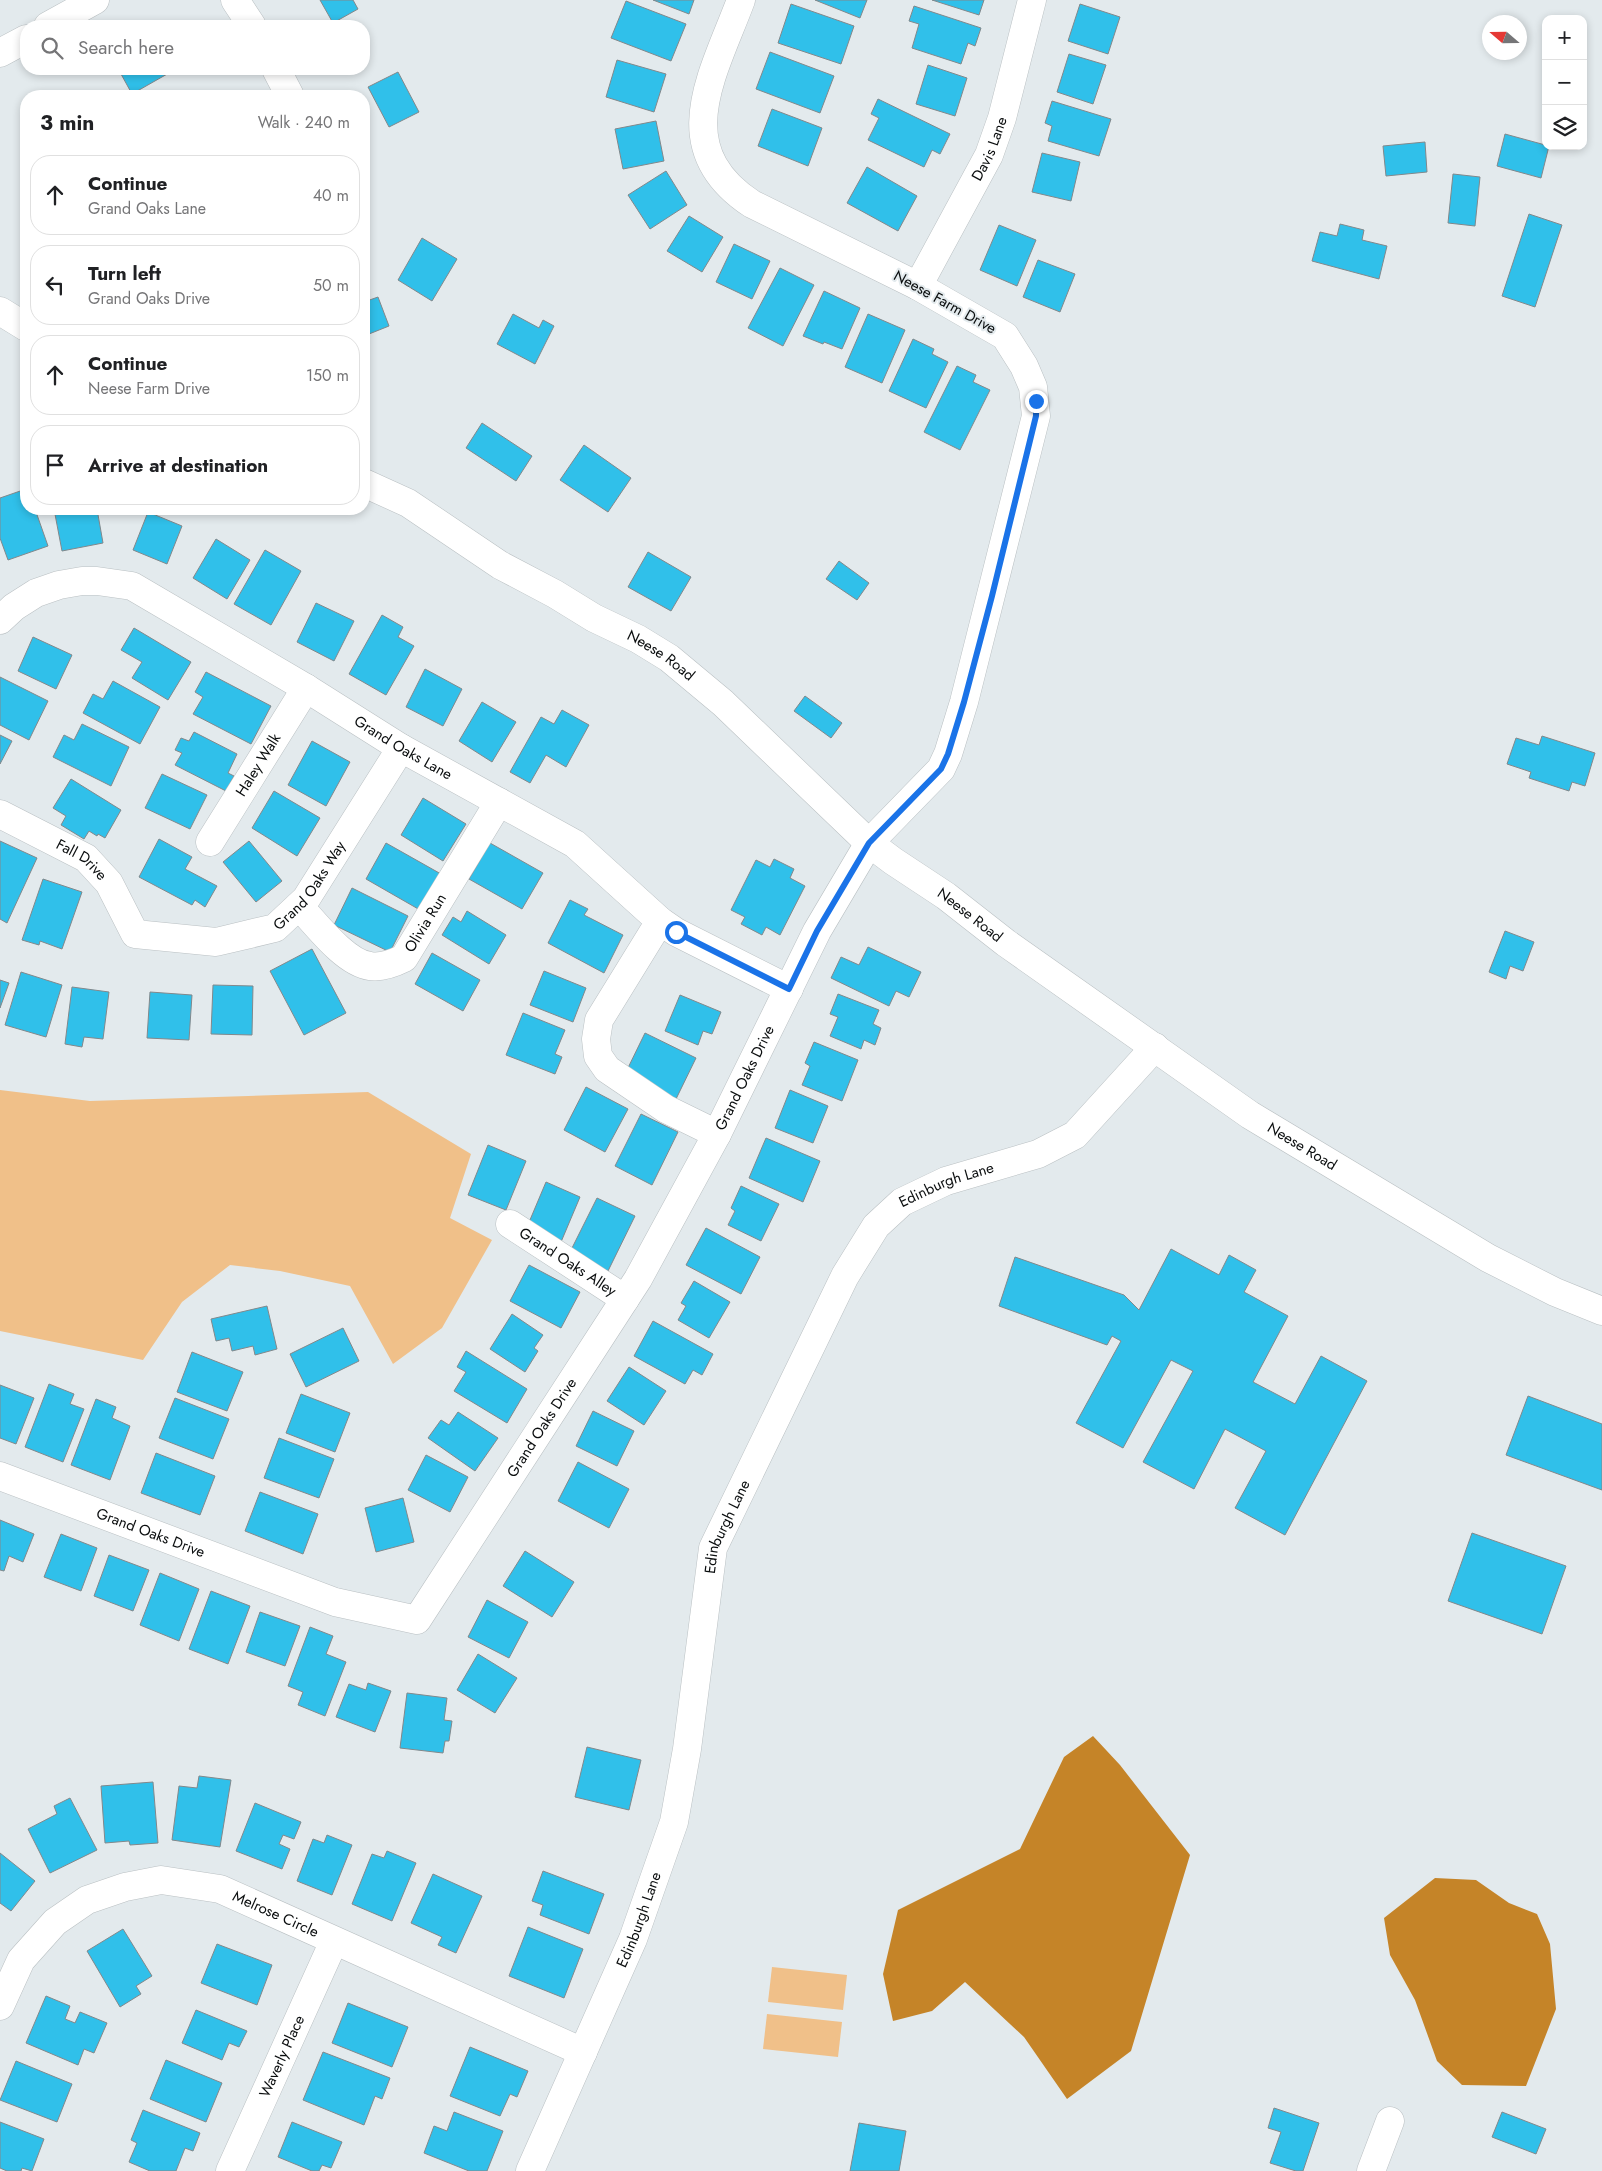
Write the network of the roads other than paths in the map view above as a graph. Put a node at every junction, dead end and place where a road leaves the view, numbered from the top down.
1 (95, 0) edge
2 (235, 0) edge
3 (741, 0) edge
4 (1032, 0) edge
5 (59, 20) edge
6 (248, 20) edge
7 (20, 42) edge
8 (0, 53) edge
9 (279, 75) edge
10 (287, 90) edge
11 (918, 286) junction
12 (0, 311) edge
13 (20, 323) edge
14 (370, 486) edge
15 (0, 620) edge
16 (306, 688) junction
17 (401, 748) junction
18 (499, 802) junction
19 (0, 814) edge
20 (210, 842) dead end
21 (869, 843) junction
22 (299, 906) junction
23 (660, 921) junction
24 (136, 934) joint
25 (789, 989) junction
26 (1155, 1047) junction
27 (716, 1134) junction
28 (510, 1224) dead end
29 (625, 1299) junction
30 (1602, 1311) edge
31 (0, 1476) edge
32 (334, 1940) junction
33 (0, 2006) edge
34 (583, 2052) junction
35 (1390, 2121) dead end
36 (230, 2171) edge
37 (530, 2171) edge
38 (1371, 2171) edge

1 - 5 street
2 - 6 street
3 - 11 street, Neese Farm Drive
4 - 11 street, Davis Lane
7 - 8 street
9 - 10 street
11 - 21 street, Neese Farm Drive
12 - 13 street
14 - 21 street, Neese Road
15 - 16 street, Grand Oaks Lane
16 - 17 street, Grand Oaks Lane
16 - 20 street, Haley Walk
17 - 18 street, Grand Oaks Lane
17 - 22 street, Grand Oaks Way
18 - 22 street, Olivia Run
18 - 23 street, Grand Oaks Lane
19 - 24 street, Fall Drive
21 - 25 street, Grand Oaks Drive
21 - 26 street, Neese Road
22 - 24 street, Grand Oaks Way
23 - 25 street, Grand Oaks Lane
23 - 27 street
25 - 27 street, Grand Oaks Drive
26 - 30 street, Neese Road
26 - 34 street, Edinburgh Lane
27 - 29 street, Grand Oaks Drive
28 - 29 street, Grand Oaks Alley
29 - 31 street, Grand Oaks Drive
32 - 33 street, Melrose Circle
32 - 34 street, Melrose Circle
32 - 36 street, Waverly Place
34 - 37 street, Edinburgh Lane
35 - 38 street

